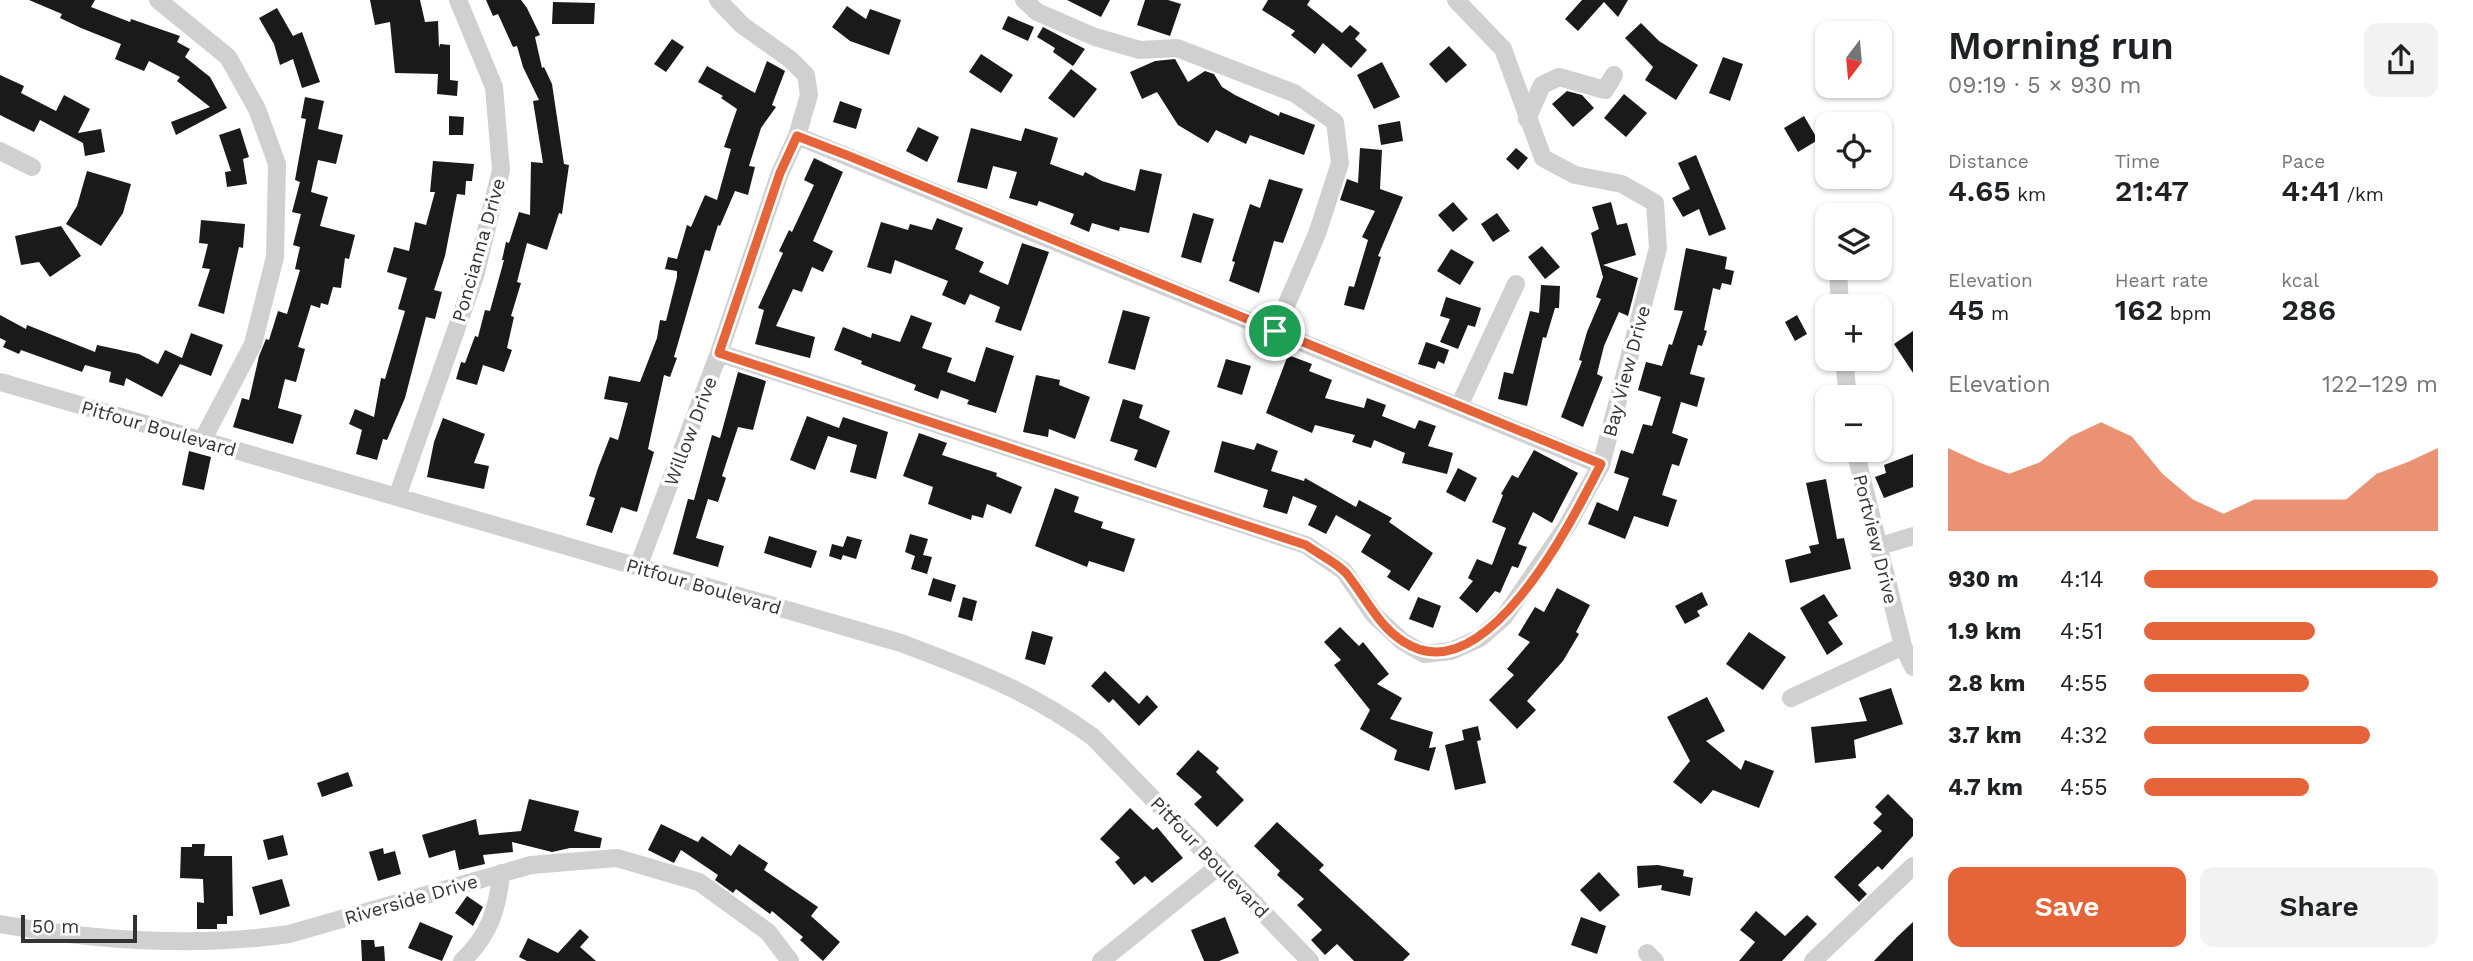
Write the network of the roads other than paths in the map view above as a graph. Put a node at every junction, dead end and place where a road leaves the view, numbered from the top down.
1 (158, 0) edge
2 (458, 0) edge
3 (718, 0) edge
4 (1024, 0) edge
5 (1456, 0) edge
6 (1614, 75) dead end
7 (1526, 111) junction
8 (797, 136) junction
9 (0, 151) edge
10 (32, 167) dead end
11 (1516, 284) dead end
12 (1275, 331) junction
13 (719, 353) junction
14 (0, 382) edge
15 (1459, 406) junction
16 (202, 441) junction
17 (1858, 462) edge
18 (1601, 464) junction
19 (397, 497) junction
20 (1913, 536) edge
21 (1877, 547) junction
22 (638, 567) junction
23 (1903, 646) junction
24 (1913, 667) edge
25 (1791, 698) dead end
26 (1219, 866) junction
27 (1913, 866) edge
28 (501, 873) junction
29 (0, 924) edge
30 (462, 961) edge
31 (790, 961) edge
32 (1101, 961) edge
33 (1310, 961) edge
34 (1812, 961) edge

1 - 16 street
2 - 19 street, Poncianna Drive
3 - 8 street, Willow Drive
4 - 12 street
5 - 7 street
6 - 7 street
7 - 18 street, Bay View Drive
8 - 12 street
8 - 13 street, Willow Drive
9 - 10 street
11 - 15 street
12 - 15 street
13 - 18 street, Bay View Drive
13 - 22 street, Willow Drive
14 - 16 street, Pitfour Boulevard
15 - 18 street
16 - 19 street, Pitfour Boulevard
17 - 21 street, Portview Drive
19 - 22 street, Pitfour Boulevard
20 - 21 street
21 - 23 street, Portview Drive
22 - 26 street, Pitfour Boulevard
23 - 24 street, Portview Drive
23 - 25 street
26 - 32 street
26 - 33 street, Pitfour Boulevard
27 - 34 street
28 - 29 street, Riverside Drive
28 - 30 street
28 - 31 street, Riverside Drive

